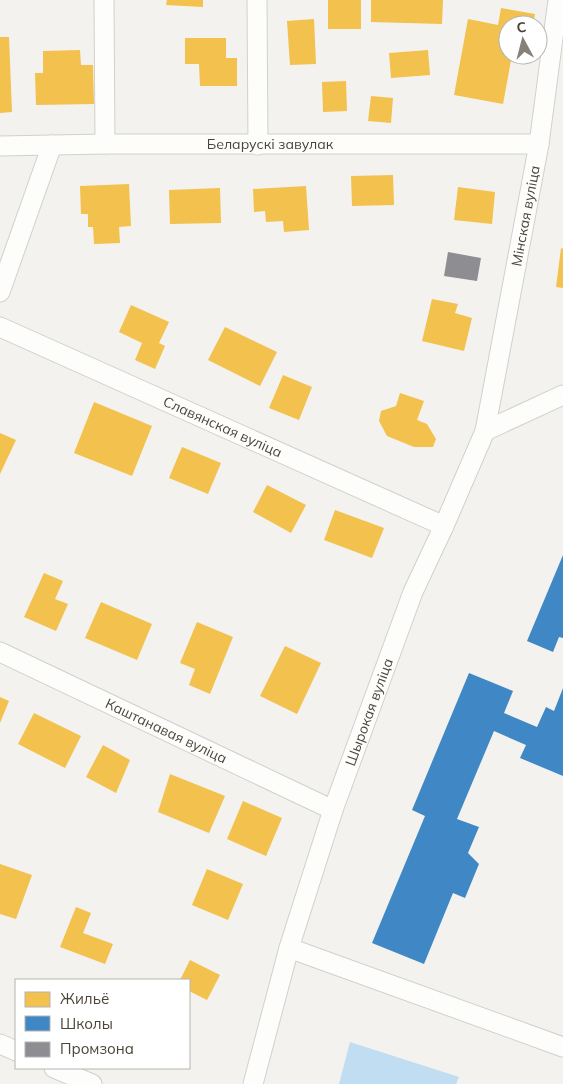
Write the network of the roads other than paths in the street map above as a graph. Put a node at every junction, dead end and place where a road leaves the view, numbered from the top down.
1 (104, 0) edge
2 (257, 0) edge
3 (558, 0) edge
4 (105, 144) junction
5 (539, 144) junction
6 (52, 145) junction
7 (258, 145) junction
8 (0, 146) edge
9 (0, 292) edge
10 (0, 328) edge
11 (563, 395) edge
12 (485, 431) junction
13 (444, 526) junction
14 (0, 652) edge
15 (333, 810) junction
16 (289, 948) junction
17 (0, 1044) edge
18 (563, 1046) edge
19 (15, 1051) edge
20 (56, 1069) edge
21 (92, 1084) edge
22 (253, 1084) edge

1 - 4 street
2 - 7 street
3 - 5 street, Мінская вуліца
4 - 6 street, Беларускі завулак
4 - 7 street, Беларускі завулак
5 - 7 street, Беларускі завулак
5 - 12 street, Мінская вуліца
6 - 8 street, Беларускі завулак
6 - 9 street
10 - 13 street, Славянская вуліца
11 - 12 street
12 - 13 street, Шырокая вуліца
13 - 15 street, Шырокая вуліца
14 - 15 street, Каштанавая вуліца
15 - 16 street, Шырокая вуліца
16 - 18 street
16 - 22 street, Шырокая вуліца
17 - 19 street
20 - 21 street

